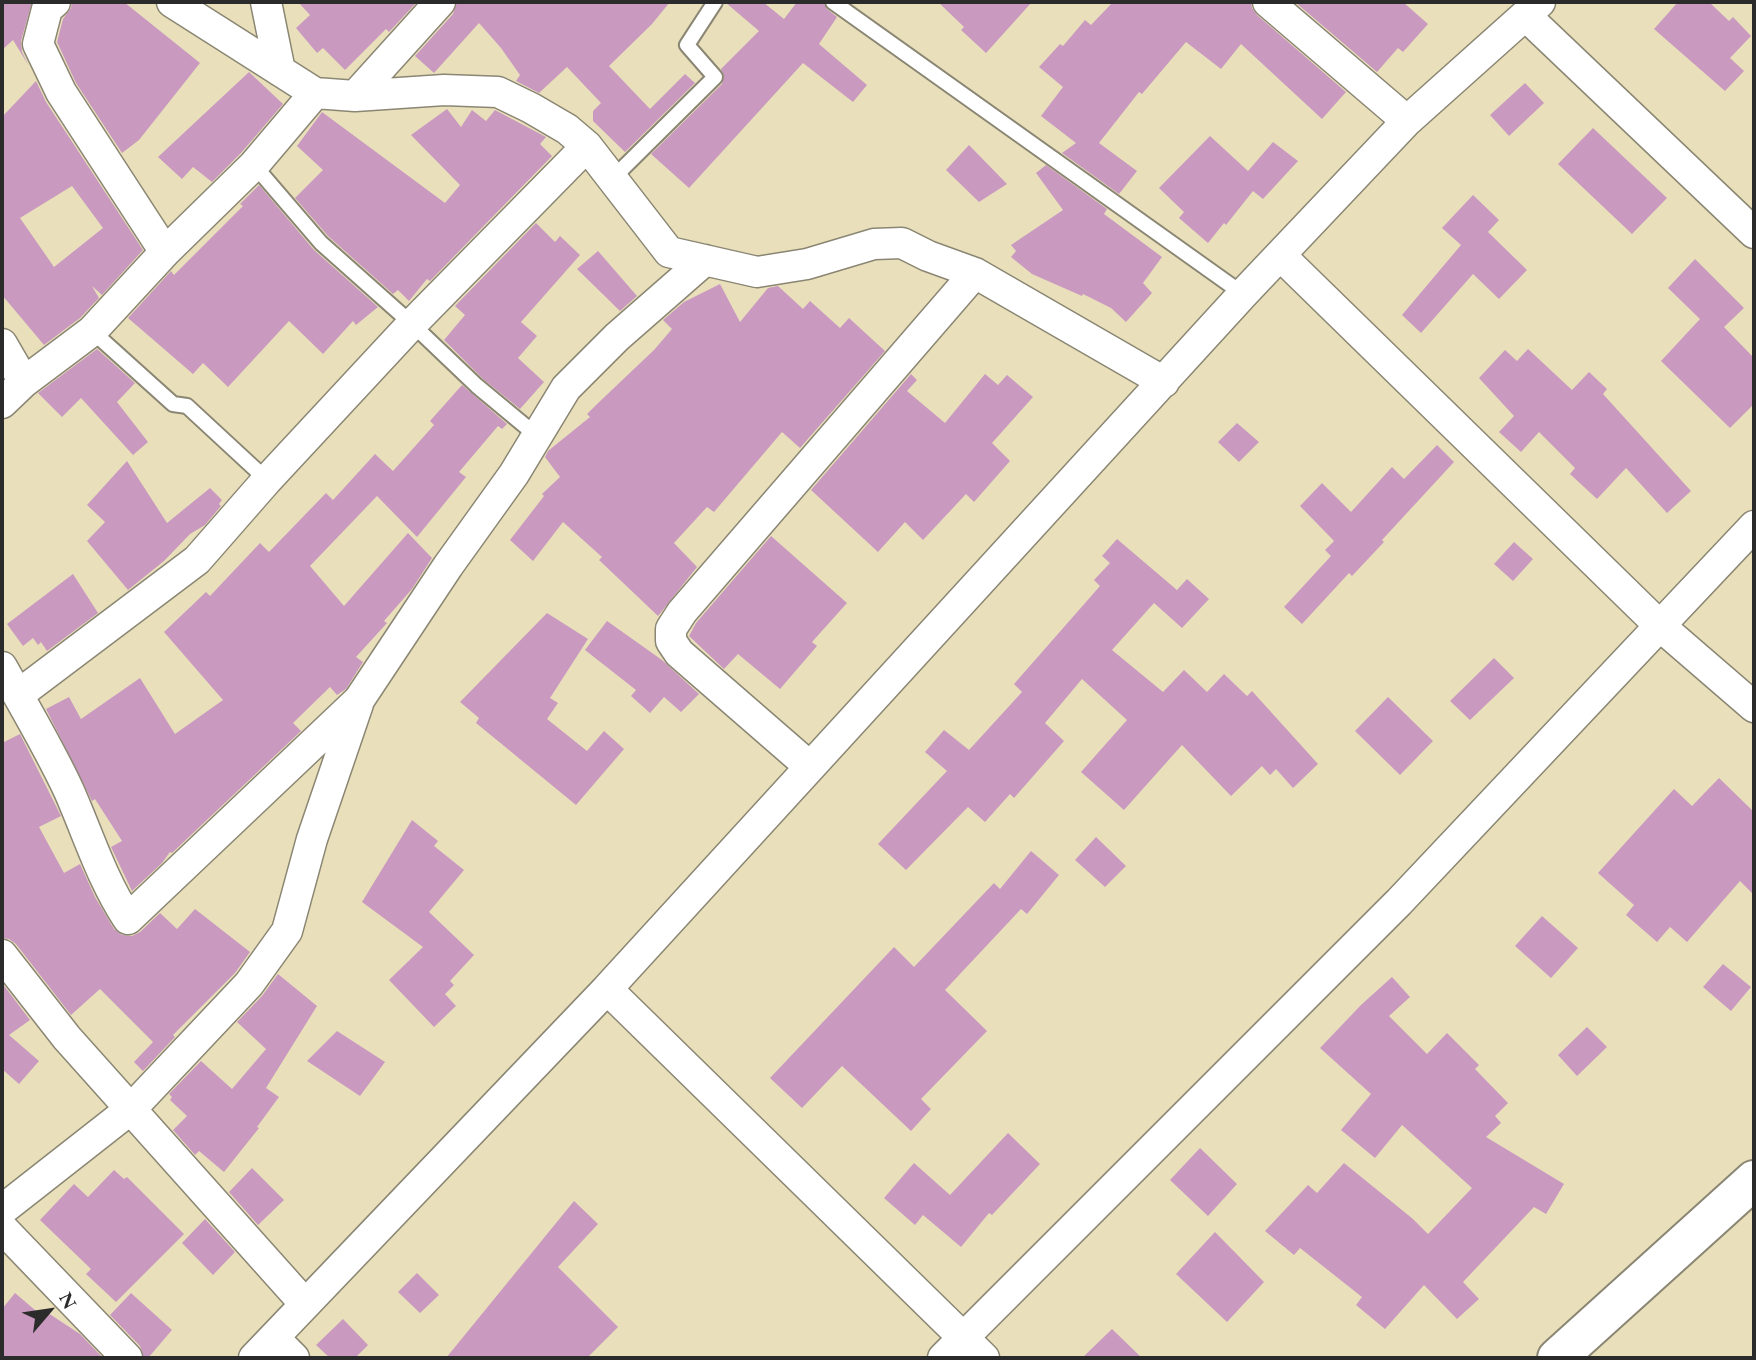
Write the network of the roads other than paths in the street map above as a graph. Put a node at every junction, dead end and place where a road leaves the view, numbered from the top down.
1 (55, 2) edge
2 (172, 2) edge
3 (266, 2) edge
4 (440, 2) edge
5 (715, 2) edge
6 (833, 2) edge
7 (1268, 2) edge
8 (1533, 9) edge
9 (280, 71) junction
10 (315, 93) junction
11 (355, 96) junction
12 (1407, 121) junction
13 (587, 146) junction
14 (254, 165) junction
15 (612, 178) junction
16 (1754, 233) edge
17 (165, 252) junction
18 (1280, 255) junction
19 (705, 260) junction
20 (975, 273) junction
21 (1244, 294) junction
22 (412, 324) junction
23 (92, 331) junction
24 (2, 344) edge
25 (24, 382) junction
26 (1164, 382) junction
27 (2, 403) edge
28 (536, 435) junction
29 (267, 480) junction
30 (1754, 526) edge
31 (1659, 625) junction
32 (2, 667) edge
33 (18, 695) junction
34 (359, 700) junction
35 (1754, 708) edge
36 (809, 766) junction
37 (2, 955) edge
38 (607, 989) junction
39 (132, 1108) junction
40 (1754, 1180) edge
41 (2, 1210) edge
42 (2, 1228) edge
43 (305, 1304) junction
44 (953, 1348) edge
45 (274, 1352) edge
46 (127, 1358) edge
47 (984, 1358) edge
48 (1557, 1358) edge

1 - 17 street
2 - 9 street
3 - 9 street
4 - 11 street
5 - 15 lane
6 - 21 lane
7 - 12 street
8 - 12 street
8 - 16 street
9 - 10 street
10 - 11 street
10 - 14 street
11 - 13 street
12 - 18 street
13 - 15 street
13 - 22 street
14 - 17 street
14 - 22 lane
15 - 19 street
17 - 23 street
18 - 21 street
18 - 31 street
19 - 20 street
19 - 28 street
20 - 26 street
20 - 36 street
21 - 26 street
22 - 28 lane
22 - 29 street
23 - 25 street
23 - 29 lane
24 - 25 street
25 - 27 street
26 - 36 street
28 - 34 street
29 - 33 street
30 - 31 street
31 - 35 street
31 - 44 street
32 - 33 street
33 - 34 street
34 - 39 street
36 - 38 street
37 - 39 street
38 - 43 street
38 - 44 street
39 - 41 street
39 - 43 street
40 - 48 street
42 - 46 street
43 - 45 street
44 - 47 street

